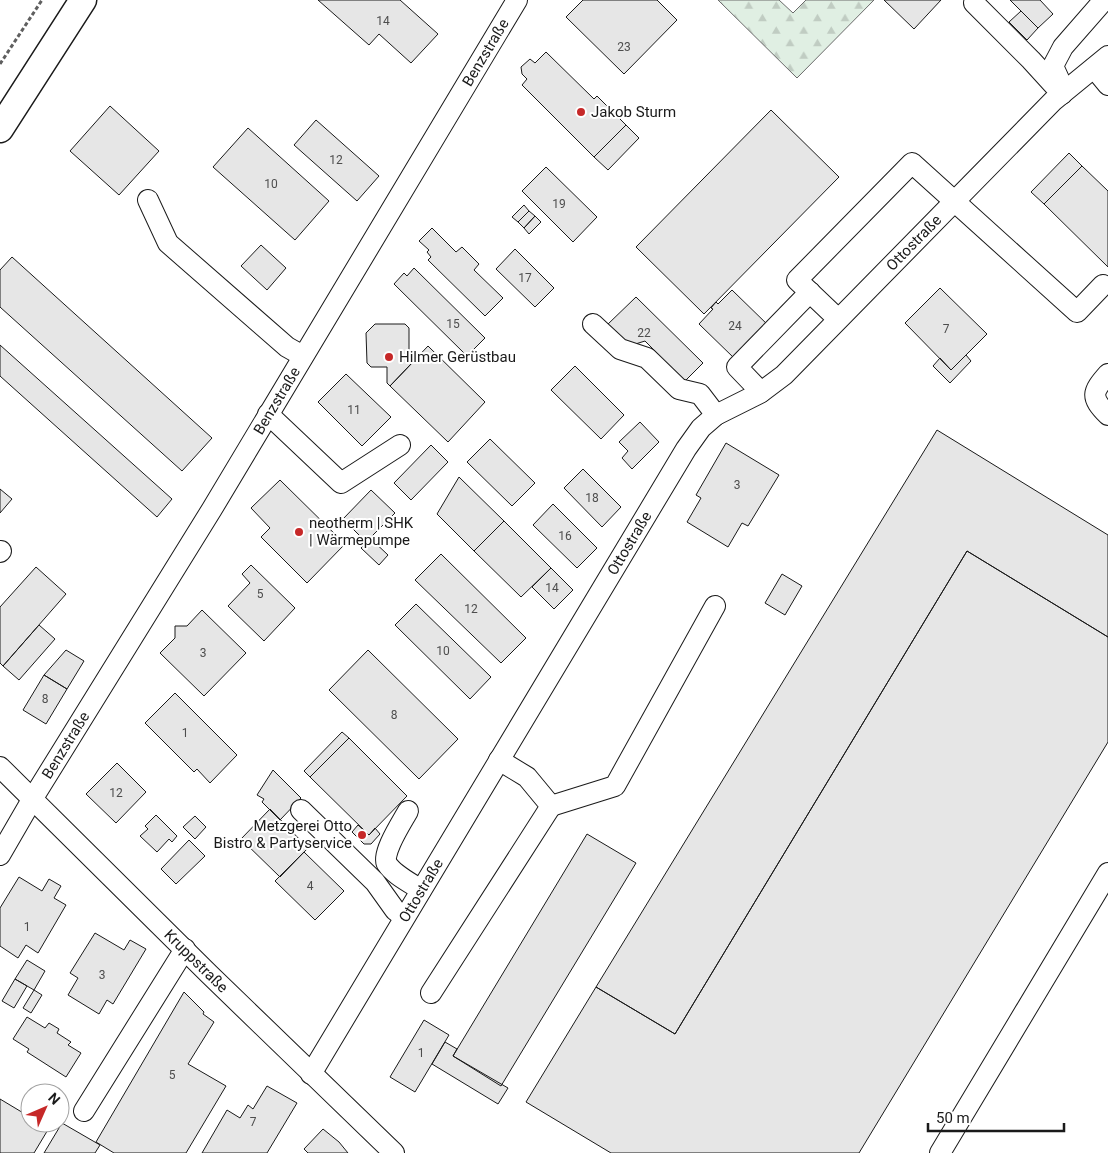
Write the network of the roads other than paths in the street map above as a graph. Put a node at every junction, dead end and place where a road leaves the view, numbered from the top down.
1 (83, 0) edge
2 (517, 0) edge
3 (1104, 0) edge
4 (974, 3) dead end
5 (1101, 62) edge
6 (1108, 85) edge
7 (1060, 96) junction
8 (0, 129) edge
9 (148, 200) dead end
10 (954, 202) junction
11 (1104, 285) dead end
12 (810, 292) junction
13 (838, 319) junction
14 (593, 324) dead end
15 (303, 356) junction
16 (1108, 374) edge
17 (762, 392) junction
18 (268, 414) junction
19 (716, 415) junction
20 (1108, 415) edge
21 (400, 445) dead end
22 (715, 606) dead end
23 (499, 760) junction
24 (0, 766) edge
25 (33, 798) junction
26 (551, 806) junction
27 (301, 810) dead end
28 (408, 812) dead end
29 (0, 855) edge
30 (1108, 873) edge
31 (421, 890) junction
32 (404, 917) junction
33 (184, 949) junction
34 (431, 993) dead end
35 (312, 1074) junction
36 (84, 1111) dead end
37 (394, 1153) edge
38 (940, 1153) edge

1 - 8 main road
2 - 15 street, Benzstraße
3 - 7 street
4 - 7 street
5 - 6 street
5 - 7 street, Ottostraße
7 - 10 street, Ottostraße
9 - 15 street
10 - 11 street
10 - 12 street
10 - 13 street, Ottostraße
12 - 13 street
12 - 17 street
13 - 17 street, Ottostraße
14 - 19 street
15 - 18 street, Benzstraße
16 - 20 street
17 - 19 street, Ottostraße
18 - 21 street
18 - 25 street, Benzstraße
19 - 23 street, Ottostraße
22 - 26 street
23 - 26 street
23 - 31 street, Ottostraße
24 - 25 street, Kruppstraße
25 - 29 street, Benzstraße
25 - 33 street, Kruppstraße
26 - 34 street
27 - 32 street
28 - 31 street
30 - 38 street
31 - 32 street, Ottostraße
32 - 35 street, Ottostraße
33 - 35 street, Kruppstraße
33 - 36 street
35 - 37 street, Kruppstraße

